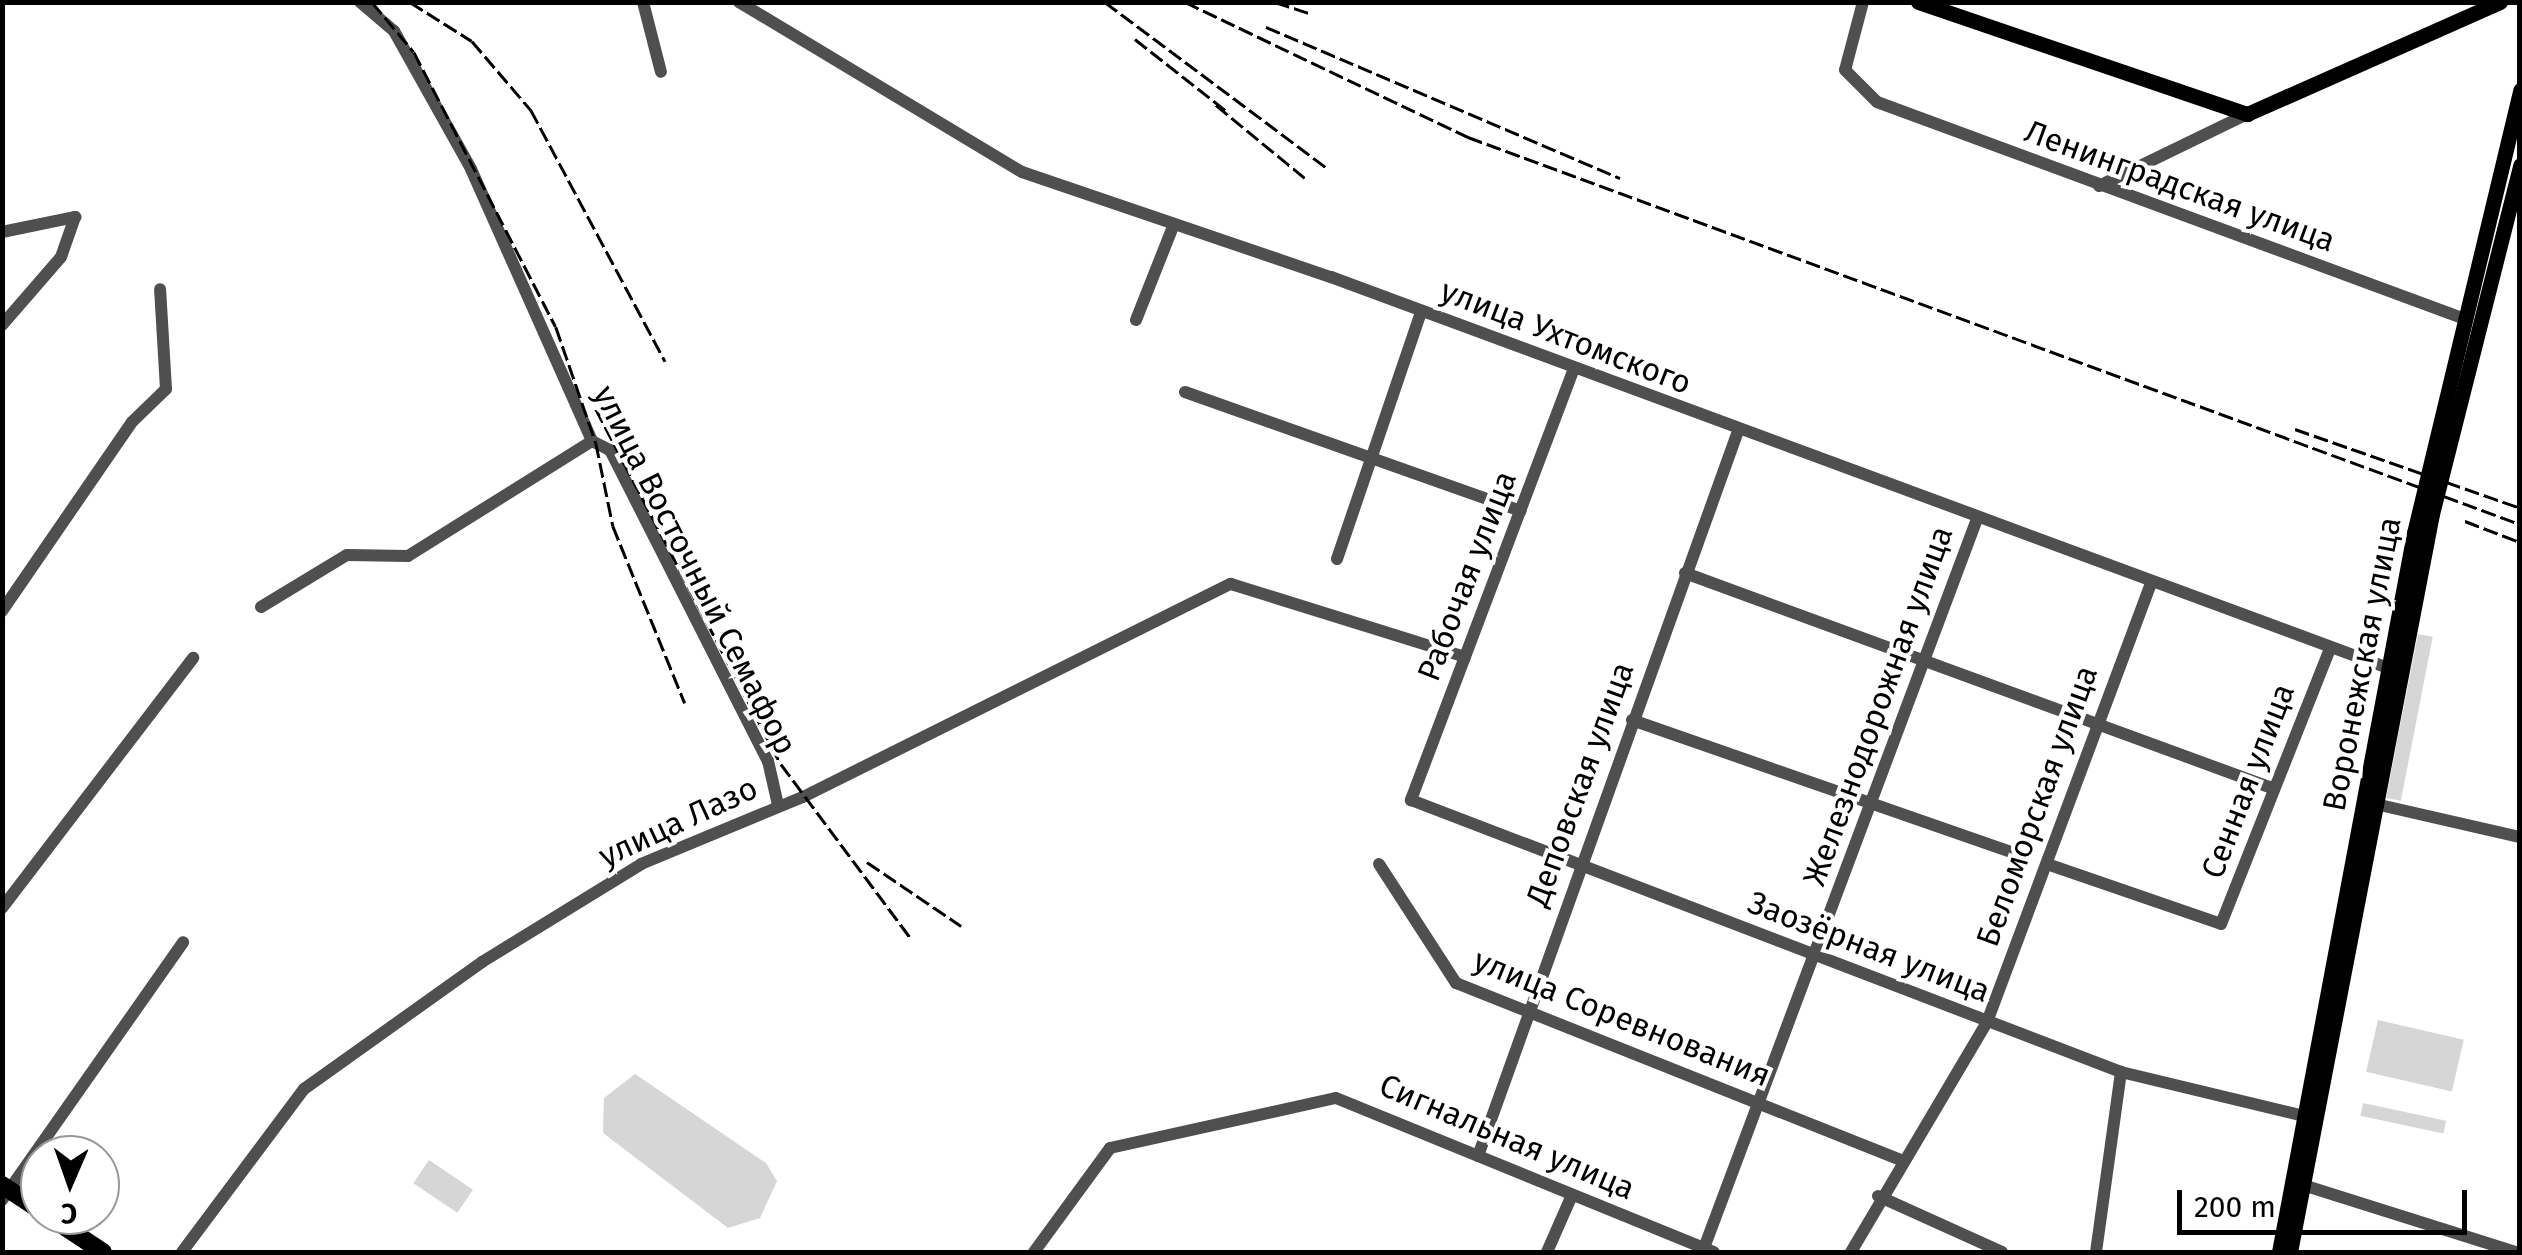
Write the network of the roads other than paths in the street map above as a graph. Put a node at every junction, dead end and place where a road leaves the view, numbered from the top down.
1 (360, 2) edge
2 (644, 2) edge
3 (739, 2) edge
4 (1863, 2) edge
5 (1918, 2) edge
6 (2500, 2) edge
7 (661, 72) dead end
8 (2520, 90) edge
9 (2248, 114) junction
10 (2520, 165) edge
11 (2099, 186) junction
12 (1174, 224) junction
13 (2, 232) edge
14 (160, 289) dead end
15 (1421, 312) junction
16 (2465, 319) junction
17 (1136, 320) dead end
18 (2, 325) edge
19 (1574, 371) junction
20 (1185, 392) dead end
21 (1738, 430) junction
22 (592, 441) junction
23 (1372, 457) junction
24 (1521, 511) junction
25 (1977, 518) junction
26 (1337, 559) dead end
27 (1685, 574) junction
28 (2151, 583) junction
29 (260, 607) dead end
30 (2, 611) edge
31 (2330, 649) junction
32 (1466, 657) junction
33 (192, 658) dead end
34 (1923, 662) junction
35 (2394, 671) junction
36 (1632, 720) junction
37 (2093, 724) junction
38 (2272, 788) junction
39 (1412, 800) joint
40 (2370, 803) junction
41 (778, 805) junction
42 (1868, 805) junction
43 (2520, 837) edge
44 (2011, 852) dead end
45 (1380, 864) dead end
46 (2047, 864) junction
47 (1579, 865) junction
48 (2, 908) edge
49 (183, 942) dead end
50 (1816, 956) junction
51 (1529, 1014) junction
52 (1988, 1022) junction
53 (2121, 1072) junction
54 (1759, 1104) junction
55 (2309, 1117) junction
56 (1478, 1156) junction
57 (1899, 1159) junction
58 (2303, 1185) junction
59 (5, 1192) edge
60 (1572, 1196) junction
61 (1878, 1196) junction
62 (77, 1235) edge
63 (1709, 1250) edge
64 (186, 1251) edge
65 (103, 1252) edge
66 (1034, 1252) edge
67 (1548, 1252) edge
68 (1851, 1252) edge
69 (2002, 1252) edge
70 (2096, 1252) edge
71 (2279, 1252) edge
72 (2290, 1252) edge
73 (2514, 1252) edge

1 - 22 street, улица Восточный Семафор
2 - 7 street
3 - 12 street, улица Ухтомского
4 - 11 street, Ленинградская улица
5 - 9 main road
6 - 9 main road
8 - 16 main road, Воронежская улица
9 - 11 street
10 - 35 main road, Воронежская улица
11 - 16 street, Ленинградская улица
12 - 15 street, улица Ухтомского
12 - 17 street
13 - 18 street
14 - 30 street
15 - 19 street, улица Ухтомского
15 - 23 street
16 - 35 main road, Воронежская улица
19 - 21 street, улица Ухтомского
19 - 24 street, Рабочая улица
20 - 23 street
21 - 25 street, улица Ухтомского
21 - 27 street, Деповская улица
22 - 29 street
22 - 41 street, улица Восточный Семафор
23 - 24 street
23 - 26 street
24 - 32 street, Рабочая улица
25 - 28 street, улица Ухтомского
25 - 34 street, Железнодорожная улица
27 - 34 street
27 - 36 street, Деповская улица
28 - 31 street, улица Ухтомского
28 - 37 street, Беломорская улица
31 - 35 street, улица Ухтомского
31 - 38 street, Сенная улица
32 - 39 street, Рабочая улица
32 - 41 street, улица Лазо
33 - 48 street
34 - 37 street
34 - 42 street, Железнодорожная улица
35 - 40 main road, Воронежская улица
36 - 42 street
36 - 47 street, Деповская улица
37 - 38 street
37 - 46 street, Беломорская улица
38 - 46 street, Сенная улица
39 - 47 street, Заозёрная улица
40 - 43 street
40 - 55 main road, Воронежская улица
41 - 64 street, улица Лазо
42 - 44 street
42 - 50 street, Железнодорожная улица
45 - 51 street, улица Соревнования
46 - 52 street, Беломорская улица
47 - 50 street, Заозёрная улица
47 - 51 street, Деповская улица
49 - 59 street
50 - 52 street, Заозёрная улица
50 - 54 street, Железнодорожная улица
51 - 54 street, улица Соревнования
51 - 56 street, Деповская улица
52 - 53 street, Заозёрная улица
52 - 57 street, Беломорская улица
53 - 55 street, Заозёрная улица
53 - 70 street
54 - 57 street, улица Соревнования
54 - 63 street, Железнодорожная улица
55 - 58 main road, Воронежская улица
55 - 71 main road, Воронежская улица
56 - 60 street, Сигнальная улица
56 - 66 street, Сигнальная улица
57 - 61 street, Беломорская улица
58 - 72 main road, Воронежская улица
58 - 73 street
60 - 63 street, Сигнальная улица
60 - 67 street
61 - 68 street, Беломорская улица
61 - 69 street
62 - 65 highway

